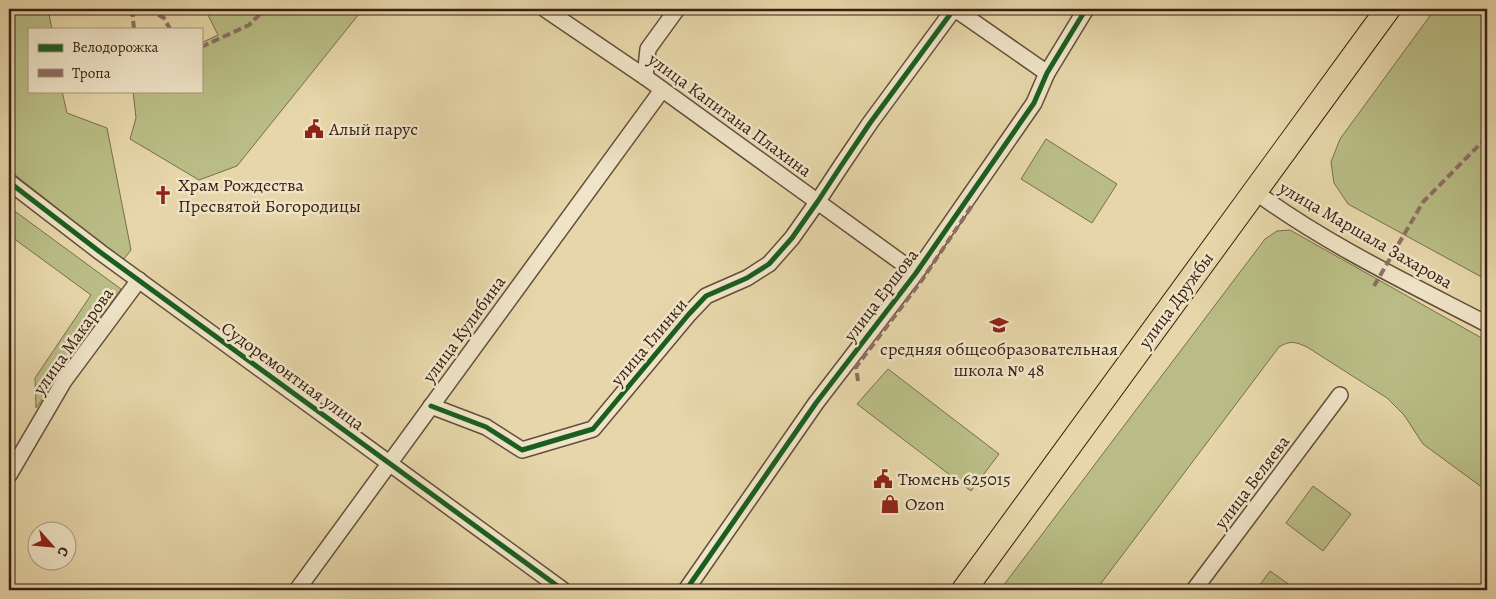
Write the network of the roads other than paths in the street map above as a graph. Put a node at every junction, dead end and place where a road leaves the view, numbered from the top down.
1 (545, 9) edge
2 (677, 9) edge
3 (954, 9) edge
4 (1086, 9) edge
5 (1388, 9) edge
6 (1046, 72) junction
7 (645, 77) junction
8 (662, 90) junction
9 (9, 182) edge
10 (1254, 191) junction
11 (818, 201) junction
12 (916, 273) junction
13 (139, 280) junction
14 (1487, 324) edge
15 (1340, 395) dead end
16 (431, 406) junction
17 (389, 464) junction
18 (9, 475) edge
19 (297, 590) edge
20 (563, 590) edge
21 (686, 590) edge
22 (964, 590) edge
23 (1194, 590) edge

1 - 7 street, улица Капитана Плахина
2 - 7 street
3 - 6 street
3 - 11 street, улица Глинки
4 - 6 street, улица Ершова
5 - 10 main road, улица Дружбы
6 - 12 street, улица Ершова
7 - 8 street, улица Капитана Плахина
8 - 11 street, улица Капитана Плахина
8 - 16 street, улица Кулибина
9 - 13 street, Судоремонтная улица
10 - 14 street, улица Маршала Захарова
10 - 22 main road, улица Дружбы
11 - 12 street, улица Капитана Плахина
11 - 16 street, улица Глинки
12 - 21 street, улица Ершова
13 - 17 street, Судоремонтная улица
13 - 18 street, улица Макарова
15 - 23 street, улица Беляева
16 - 17 street, улица Кулибина
17 - 19 street, улица Кулибина
17 - 20 street, Судоремонтная улица

